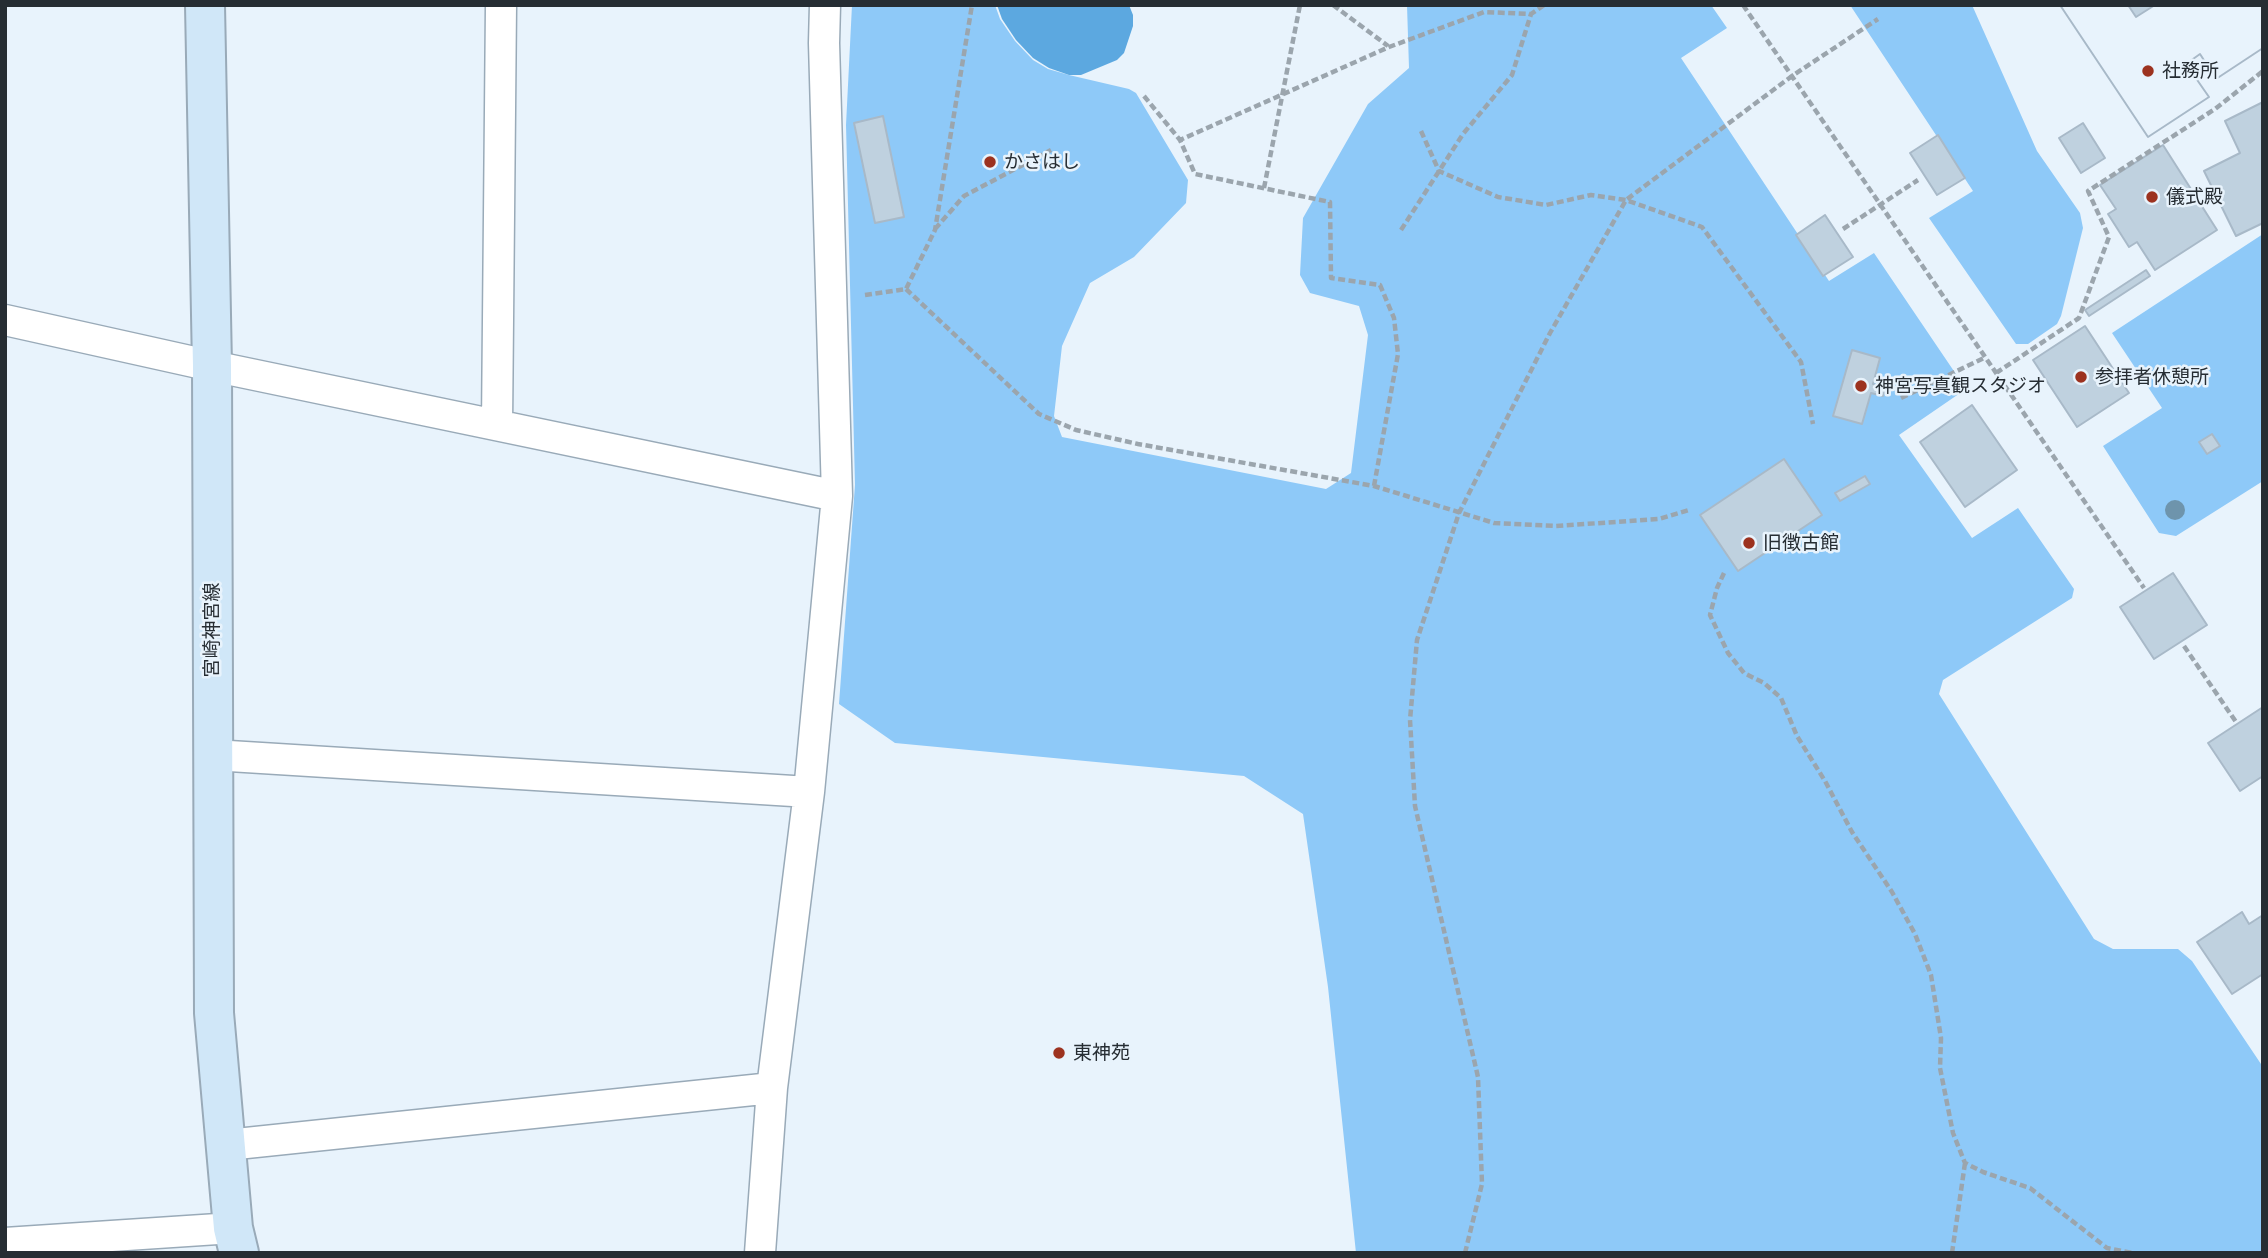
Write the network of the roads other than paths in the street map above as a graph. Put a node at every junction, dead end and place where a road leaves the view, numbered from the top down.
1 (205, 5) edge
2 (501, 5) edge
3 (825, 5) edge
4 (5, 320) edge
5 (212, 366) junction
6 (497, 425) junction
7 (836, 496) junction
8 (213, 755) junction
9 (809, 792) junction
10 (772, 1088) junction
11 (227, 1145) junction
12 (236, 1241) edge
13 (5, 1243) edge
14 (760, 1253) edge

1 - 5 main road, 宮崎神宮線
2 - 6 street
3 - 7 street
4 - 5 street
5 - 6 street
5 - 8 main road, 宮崎神宮線
6 - 7 street
7 - 9 street
8 - 9 street
8 - 11 main road, 宮崎神宮線
9 - 10 street
10 - 11 street
10 - 14 street
11 - 12 main road, 宮崎神宮線
12 - 13 street

